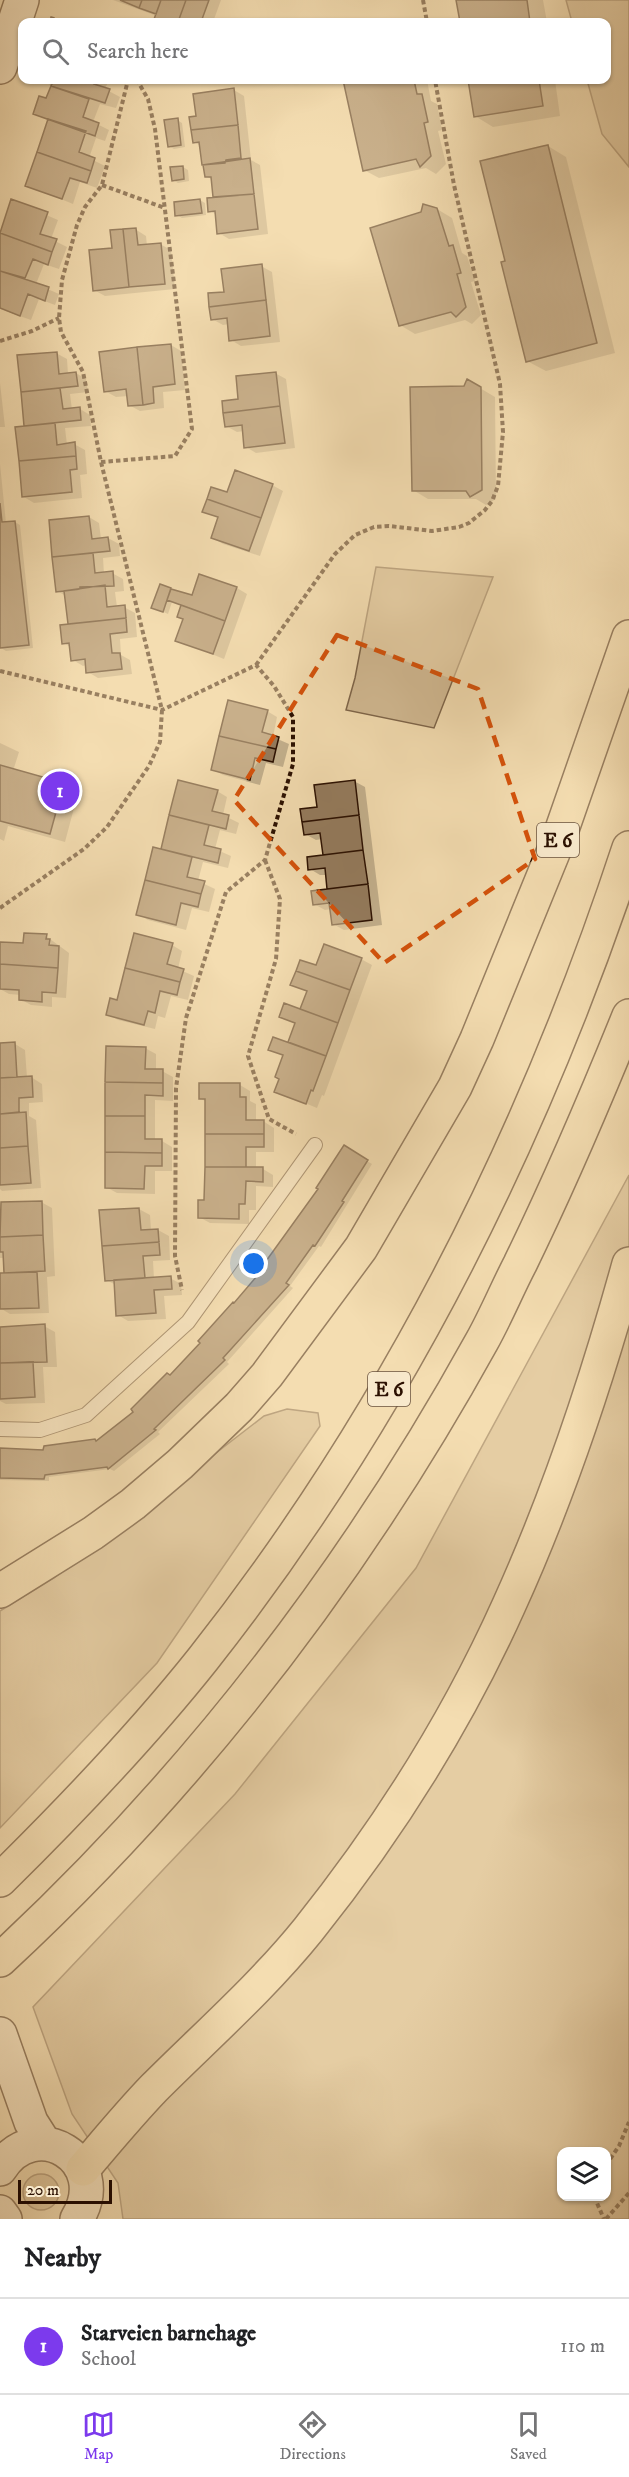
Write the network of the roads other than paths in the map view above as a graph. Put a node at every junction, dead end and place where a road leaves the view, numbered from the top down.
1 (22, 0) edge
2 (0, 67) edge
3 (629, 637) edge
4 (629, 848) edge
5 (629, 1016) edge
6 (315, 1145) road end
7 (629, 1264) edge
8 (0, 1429) edge
9 (0, 1591) edge
10 (0, 1880) edge
11 (0, 1960) edge
12 (0, 2034) edge
13 (45, 2144) junction
14 (0, 2169) edge
15 (83, 2169) junction
16 (0, 2212) edge
17 (83, 2215) edge
18 (5, 2219) edge

1 - 2 street
3 - 9 highway, E 6
4 - 10 highway, E 6
5 - 11 highway, E 6
6 - 8 lane
7 - 15 highway
12 - 13 street
13 - 14 street
13 - 15 street
15 - 17 street
16 - 18 street

